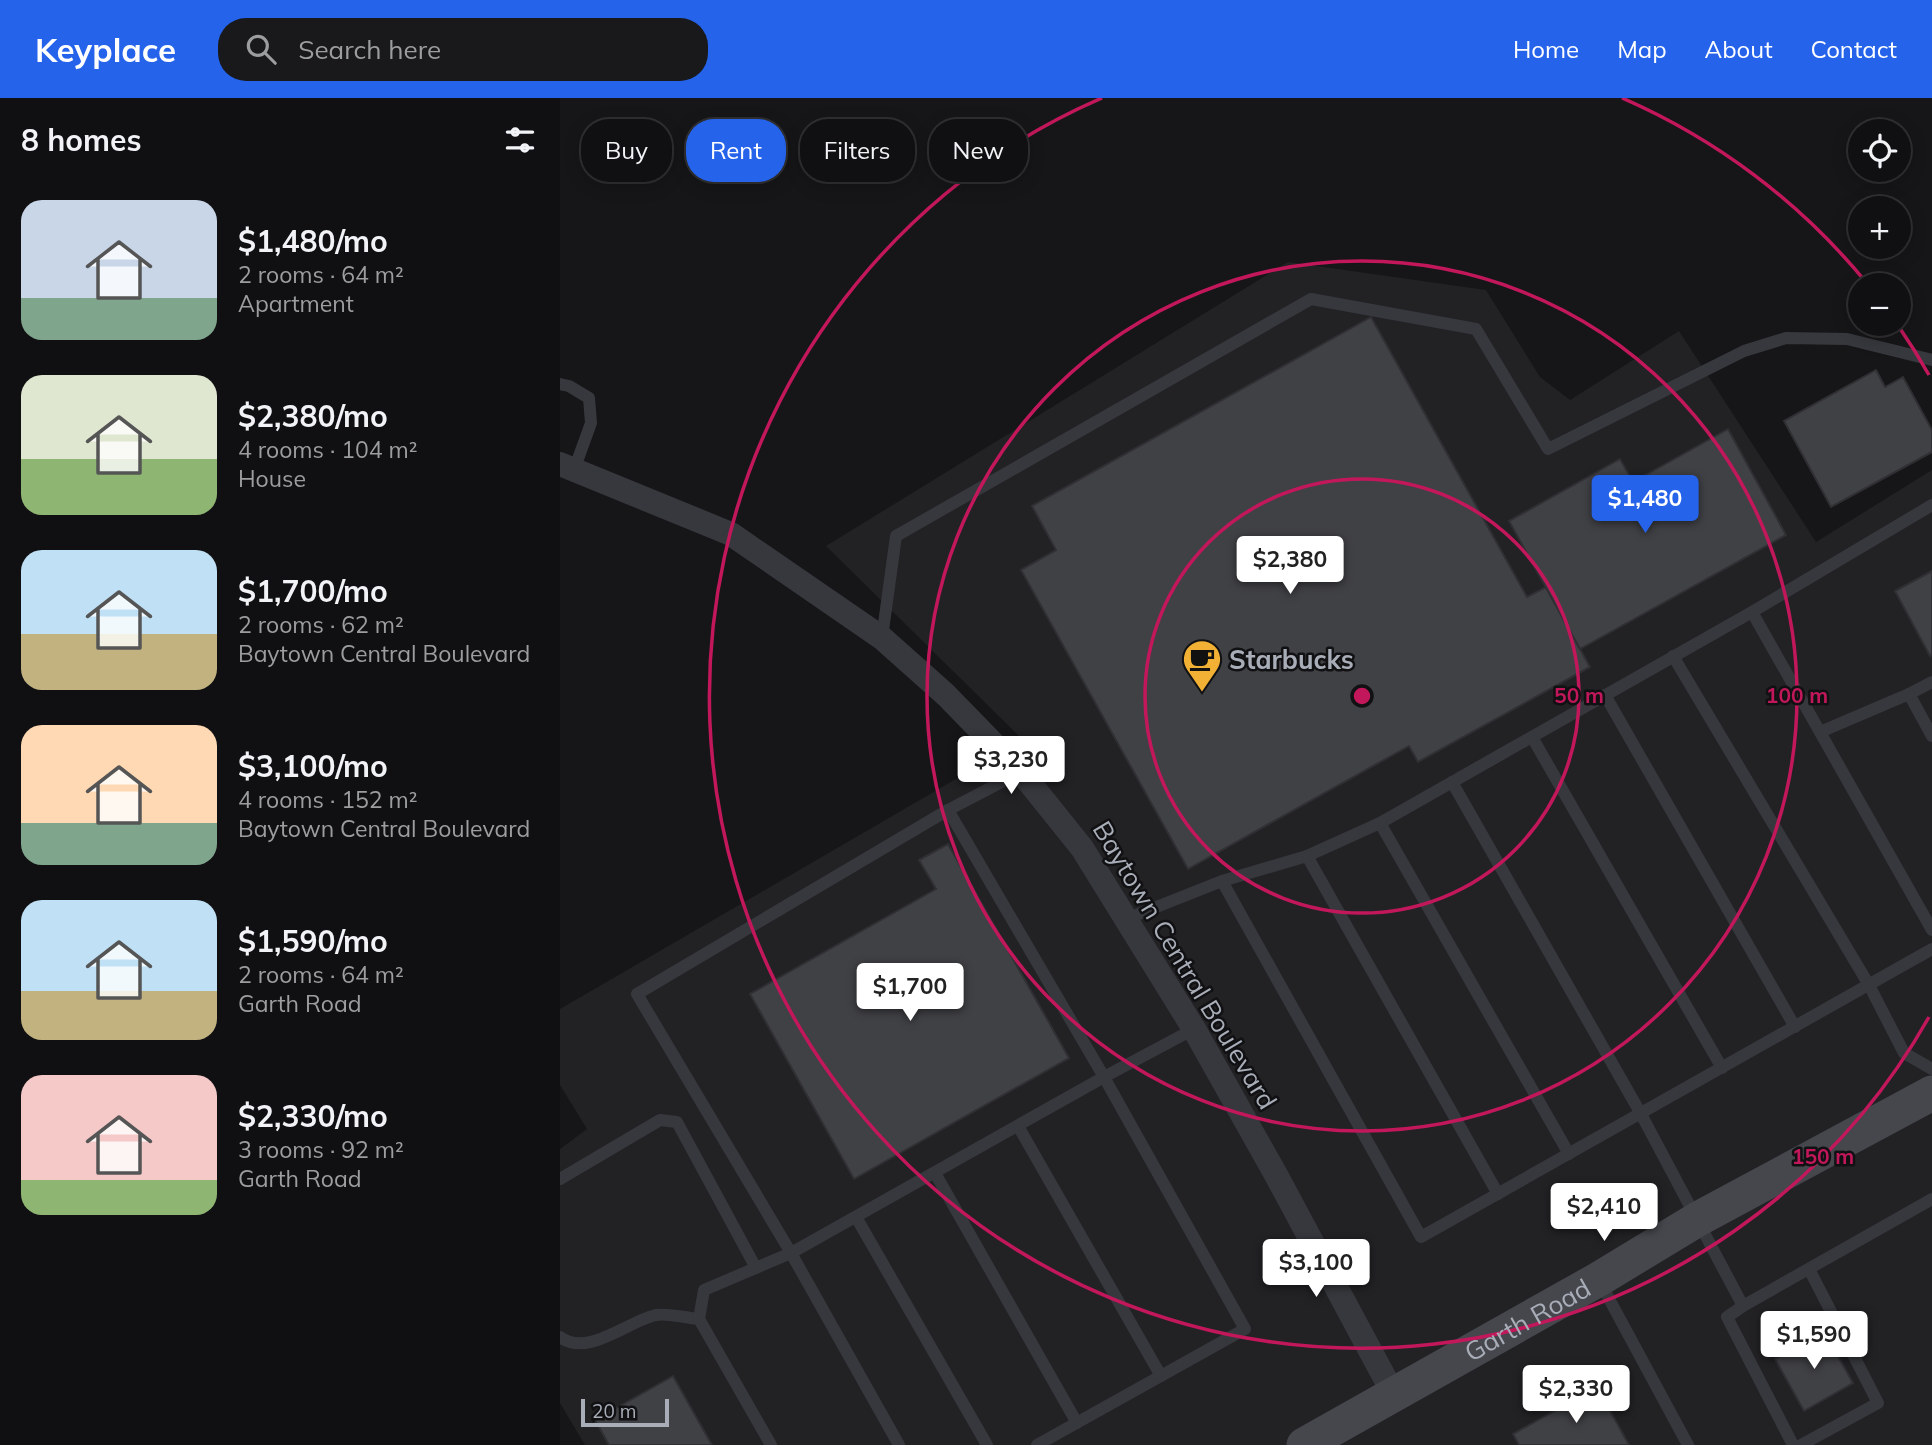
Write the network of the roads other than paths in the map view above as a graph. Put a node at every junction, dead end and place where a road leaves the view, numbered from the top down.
1 (1932, 360) edge
2 (560, 384) edge
3 (567, 467) edge
4 (1932, 505) edge
5 (1752, 612) junction
6 (881, 638) junction
7 (1673, 656) junction
8 (1932, 682) edge
9 (1909, 694) junction
10 (1605, 695) junction
11 (1820, 732) junction
12 (1932, 736) edge
13 (1532, 737) junction
14 (1021, 772) junction
15 (1451, 782) junction
16 (948, 810) junction
17 (1380, 823) junction
18 (1307, 856) junction
19 (1222, 881) junction
20 (1126, 919) junction
21 (1932, 930) edge
22 (1932, 949) edge
23 (1869, 985) junction
24 (1795, 1027) junction
25 (1194, 1029) junction
26 (1721, 1069) junction
27 (1932, 1069) edge
28 (1104, 1077) junction
29 (1932, 1093) edge
30 (1641, 1114) junction
31 (1018, 1126) junction
32 (1569, 1154) junction
33 (935, 1173) junction
34 (560, 1179) edge
35 (1498, 1194) junction
36 (1932, 1199) edge
37 (856, 1217) junction
38 (1698, 1219) junction
39 (791, 1253) junction
40 (756, 1268) junction
41 (1809, 1269) junction
42 (1599, 1279) junction
43 (1743, 1306) junction
44 (699, 1319) junction
45 (560, 1337) edge
46 (1161, 1376) junction
47 (1394, 1395) junction
48 (1077, 1423) junction
49 (771, 1445) edge
50 (899, 1445) edge
51 (987, 1445) edge
52 (1037, 1445) edge
53 (1304, 1445) edge
54 (1688, 1445) edge
55 (1793, 1445) edge
56 (1801, 1445) edge

1 - 6 lane
2 - 3 lane
3 - 6 street, Baytown Central Boulevard
4 - 5 lane
5 - 7 lane
5 - 11 lane
6 - 14 street, Baytown Central Boulevard
7 - 10 lane
7 - 23 lane
8 - 9 lane
9 - 11 lane
9 - 12 lane
10 - 13 lane
10 - 24 lane
11 - 21 lane
13 - 15 lane
13 - 26 lane
14 - 16 lane
14 - 20 street, Baytown Central Boulevard
15 - 17 lane
15 - 30 lane
16 - 28 lane
16 - 39 lane
17 - 18 lane
17 - 32 lane
18 - 19 lane
18 - 35 lane
19 - 20 lane
19 - 35 lane
20 - 25 street, Baytown Central Boulevard
22 - 23 lane
23 - 24 lane
23 - 27 lane
24 - 26 lane
25 - 28 lane
25 - 47 street, Baytown Central Boulevard
26 - 30 lane
28 - 31 lane
28 - 46 lane
29 - 38 main road, Garth Road
30 - 32 lane
30 - 38 lane
31 - 33 lane
31 - 46 lane
32 - 35 lane
33 - 37 lane
33 - 48 lane
34 - 40 lane
36 - 41 lane
37 - 39 lane
37 - 51 lane
38 - 42 main road, Garth Road
38 - 43 lane
39 - 40 lane
39 - 50 lane
40 - 44 lane
41 - 43 lane
41 - 56 lane
42 - 47 main road, Garth Road
42 - 54 lane
43 - 55 lane
44 - 45 lane
44 - 49 lane
46 - 48 lane
47 - 53 main road, Garth Road
48 - 52 lane

